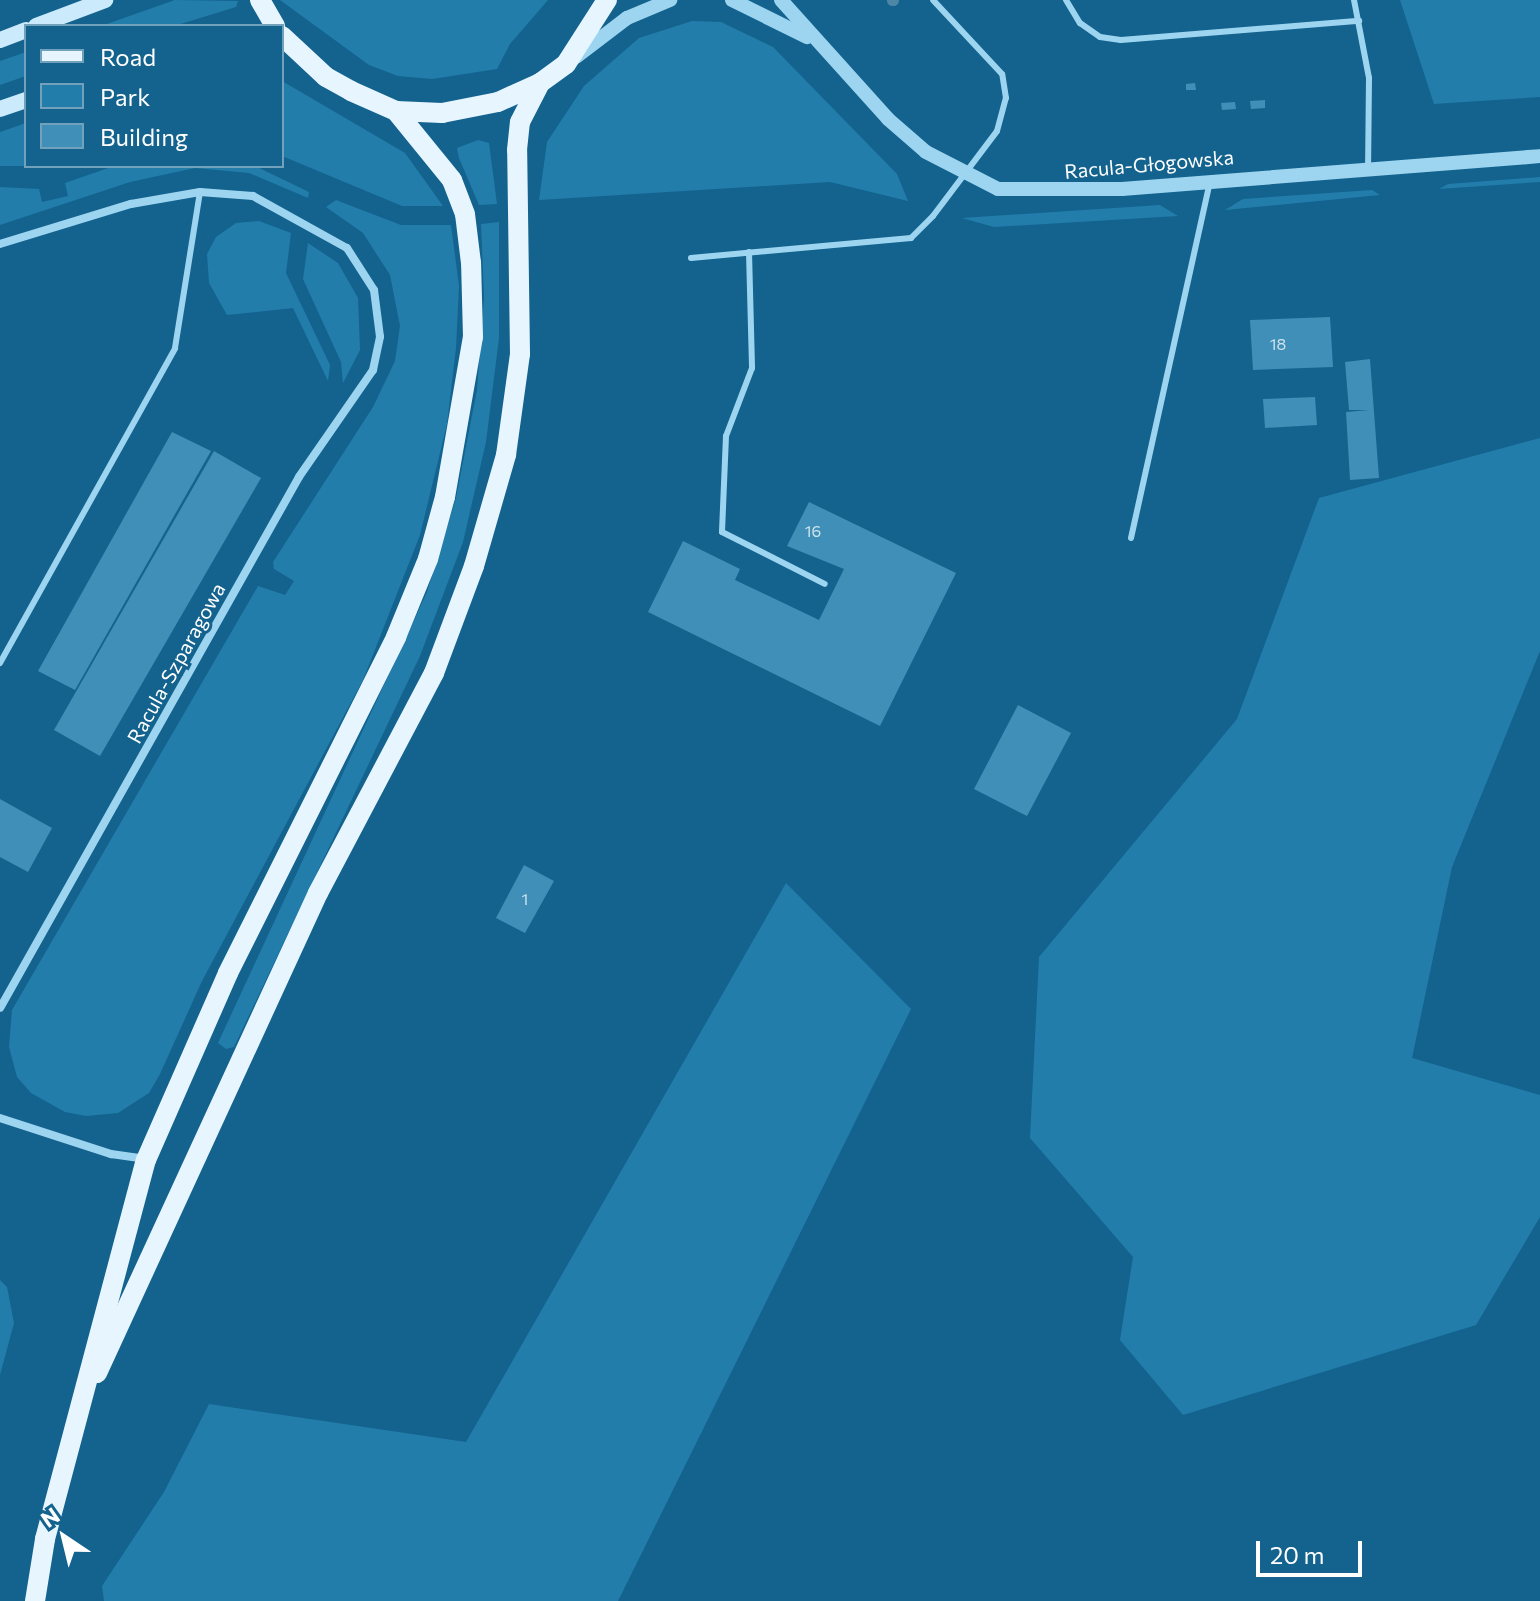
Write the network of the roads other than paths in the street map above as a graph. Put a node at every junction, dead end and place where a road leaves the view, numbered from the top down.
1 (105, 0) edge
2 (260, 0) edge
3 (607, 0) edge
4 (670, 0) edge
5 (732, 0) edge
6 (781, 0) edge
7 (933, 0) edge
8 (1066, 0) edge
9 (1354, 0) edge
10 (1359, 21) junction
11 (41, 24) edge
12 (274, 24) edge
13 (24, 31) edge
14 (0, 40) edge
15 (815, 42) junction
16 (289, 50) edge
17 (566, 64) junction
18 (540, 83) junction
19 (24, 101) edge
20 (0, 109) edge
21 (396, 111) junction
22 (1540, 156) edge
23 (1368, 167) junction
24 (966, 177) junction
25 (1211, 179) junction
26 (200, 192) junction
27 (0, 244) edge
28 (749, 252) junction
29 (691, 258) dead end
30 (1131, 538) dead end
31 (825, 584) dead end
32 (0, 663) edge
33 (0, 1008) edge
34 (0, 1118) edge
35 (146, 1160) junction
36 (81, 1405) junction
37 (35, 1601) edge

1 - 11 main road
2 - 12 main road
3 - 17 main road
4 - 17 street
5 - 15 street, Racula-Głogowska
6 - 15 street, Racula-Głogowska
7 - 24 lane
8 - 10 lane
9 - 10 lane
10 - 23 lane
13 - 14 main road
15 - 24 street, Racula-Głogowska
16 - 21 main road
17 - 18 main road
18 - 21 main road
18 - 36 main road
19 - 20 main road
21 - 35 main road
22 - 23 street, Racula-Głogowska
23 - 25 street, Racula-Głogowska
24 - 25 street, Racula-Głogowska
24 - 28 lane
25 - 30 lane
26 - 27 street
26 - 32 lane
26 - 33 street, Racula-Szparagowa
28 - 29 lane
28 - 31 lane
34 - 35 street
35 - 36 main road
36 - 37 main road

